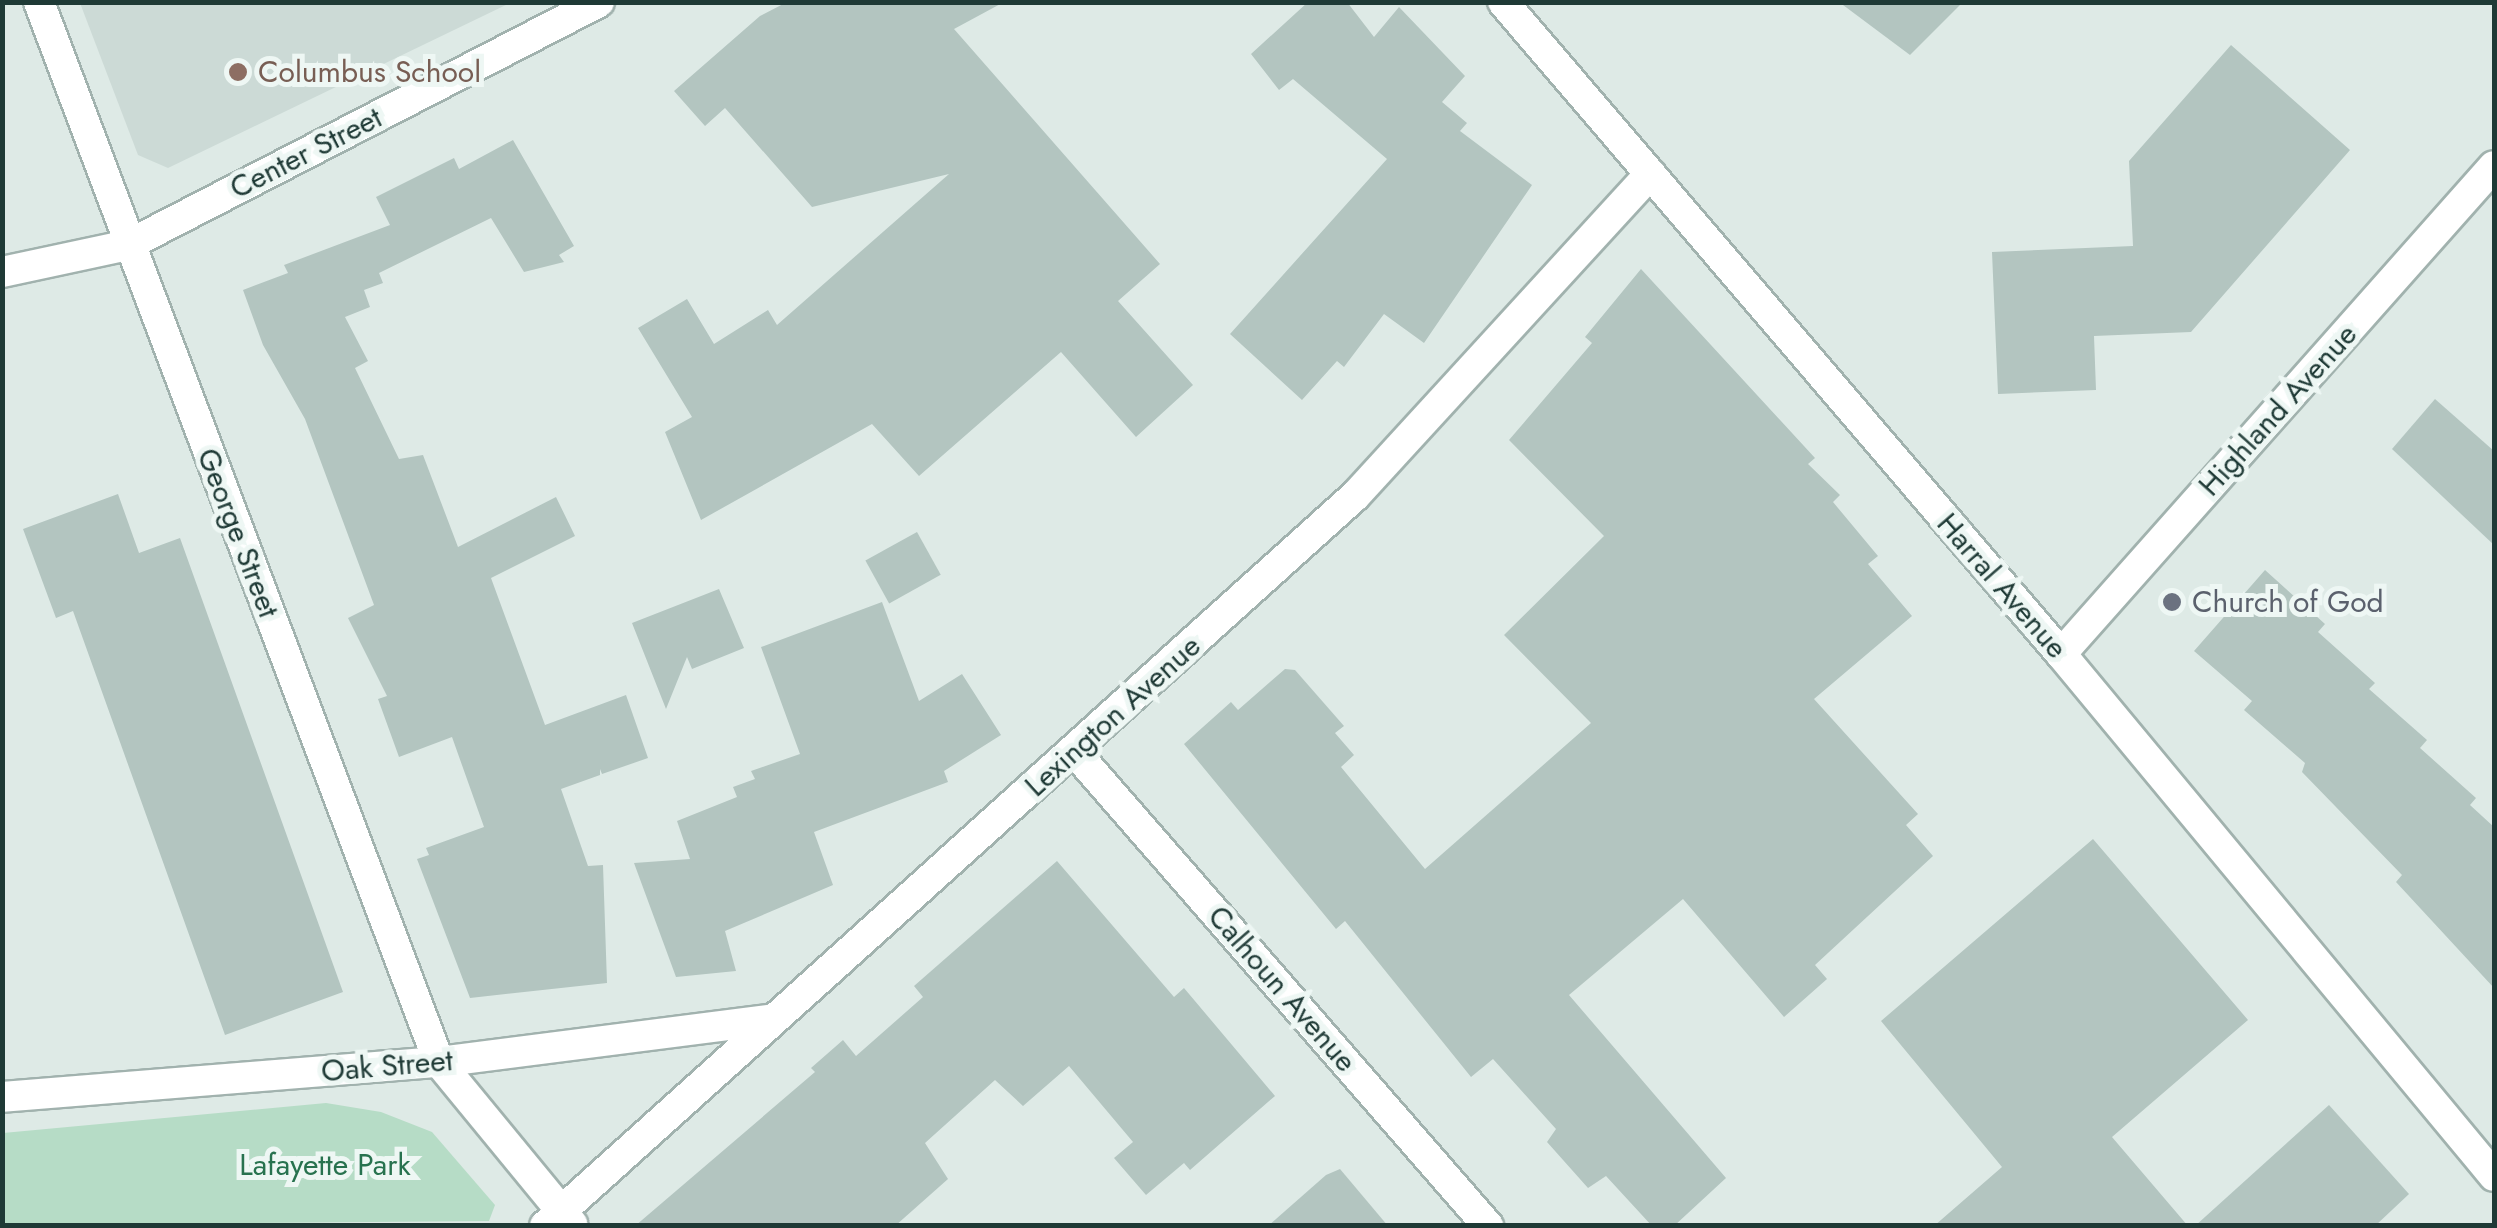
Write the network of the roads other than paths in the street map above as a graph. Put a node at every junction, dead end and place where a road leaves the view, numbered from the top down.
1 (39, 2) edge
2 (599, 2) edge
3 (1504, 2) edge
4 (2494, 166) edge
5 (1650, 174) junction
6 (128, 246) junction
7 (2, 272) edge
8 (2060, 654) junction
9 (1075, 752) junction
10 (769, 1020) junction
11 (439, 1062) junction
12 (2, 1097) edge
13 (2492, 1165) edge
14 (560, 1221) edge
15 (1488, 1226) edge

1 - 6 street, George Street
2 - 6 street, Center Street
3 - 5 street, Harral Avenue
4 - 8 street, Highland Avenue
5 - 8 street, Harral Avenue
5 - 9 street, Lexington Avenue
6 - 7 street, Center Street
6 - 11 street, George Street
8 - 13 street, Harral Avenue
9 - 10 street, Lexington Avenue
9 - 15 street, Calhoun Avenue
10 - 11 street, Oak Street
10 - 14 street, Lexington Avenue
11 - 12 street, Oak Street
11 - 14 street, George Street

